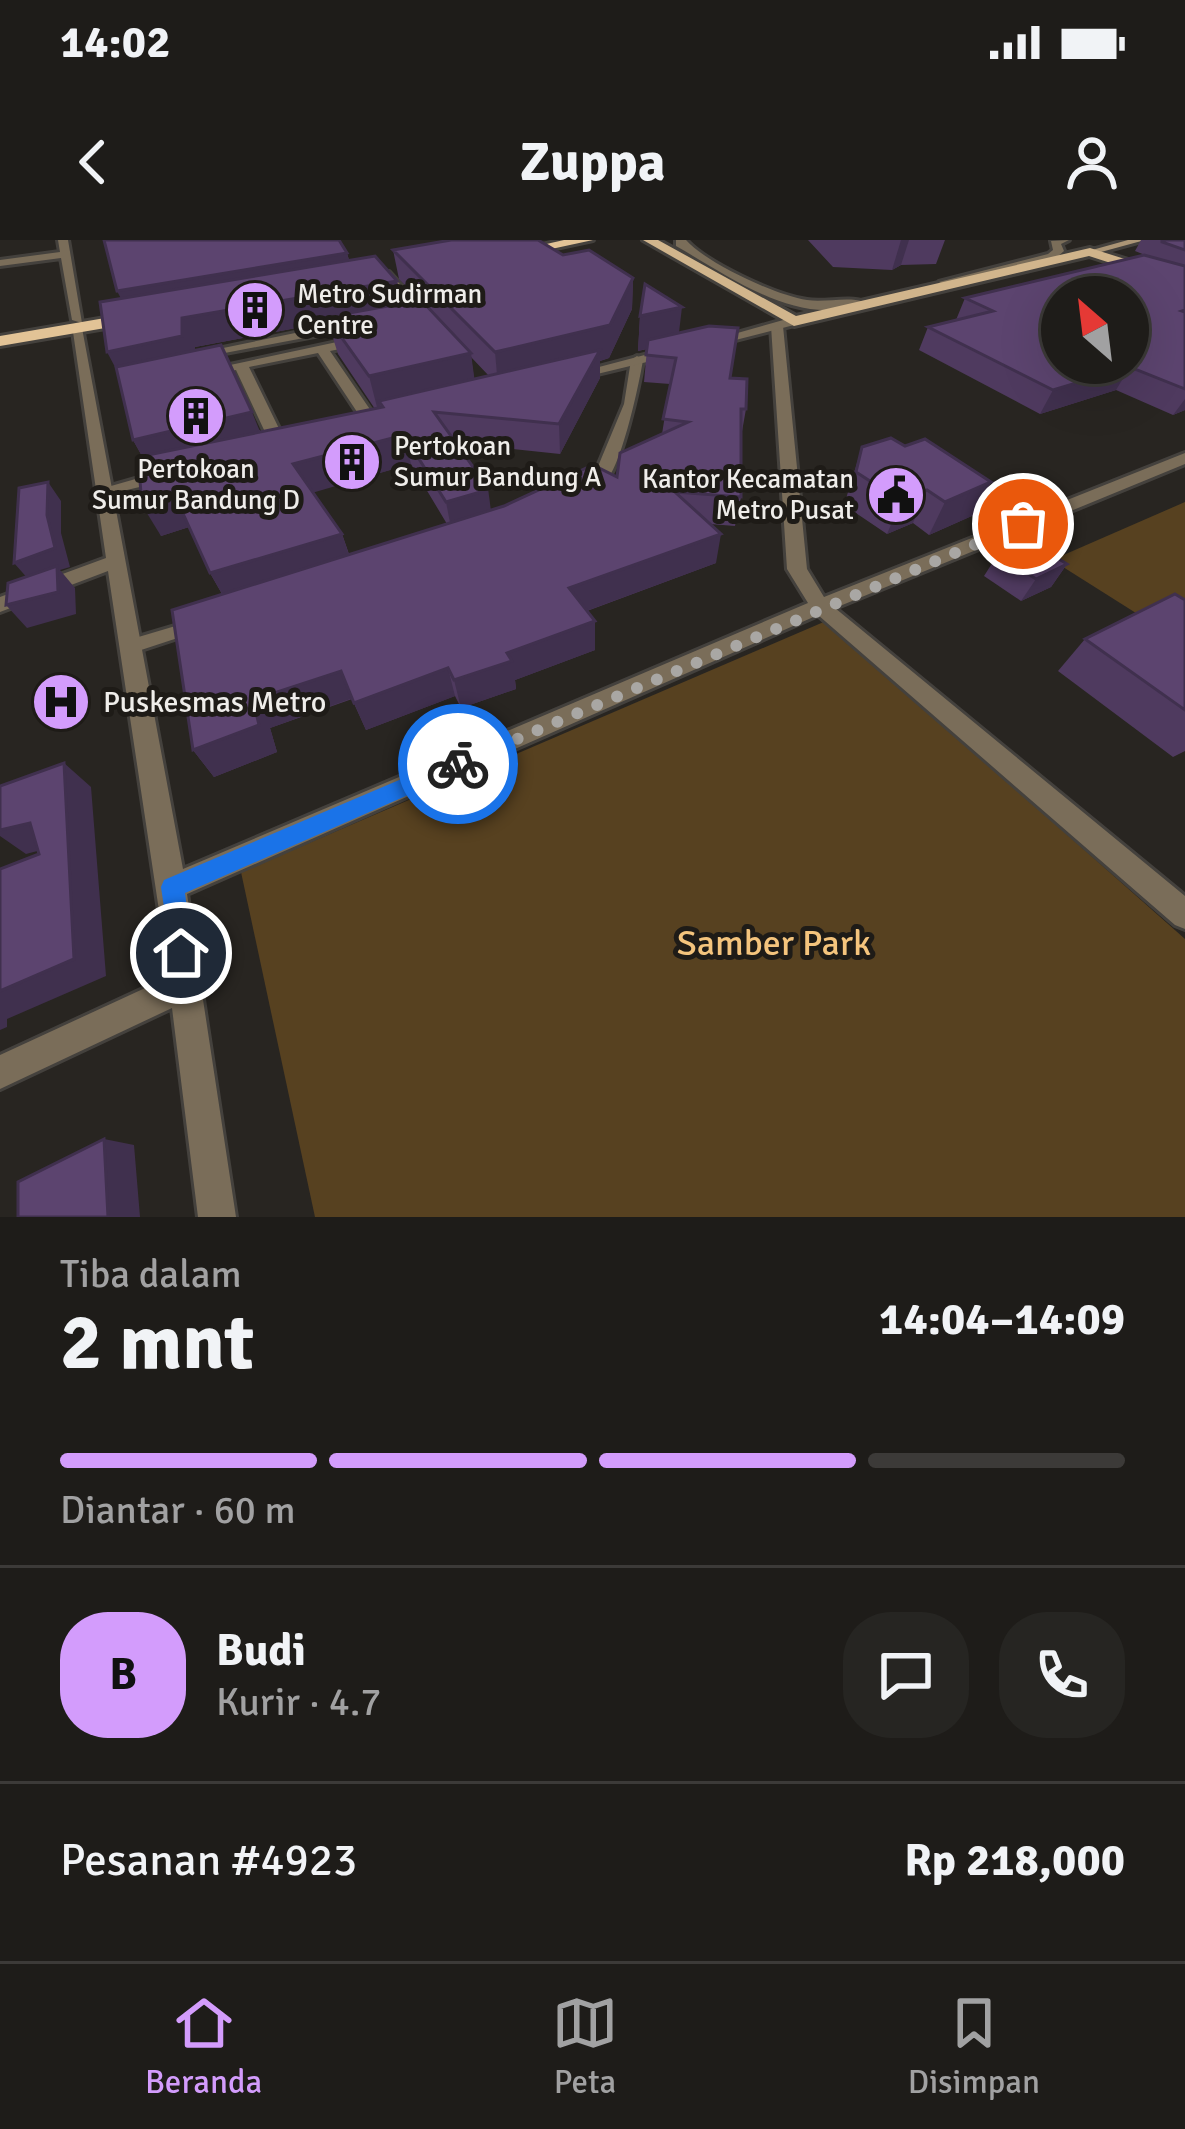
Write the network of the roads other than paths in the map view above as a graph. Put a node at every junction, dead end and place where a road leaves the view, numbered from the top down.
1 (63, 240) edge
2 (548, 240) edge
3 (586, 240) edge
4 (649, 240) edge
5 (681, 240) edge
6 (1120, 240) edge
7 (1140, 240) edge
8 (1063, 242) edge
9 (1093, 246) edge
10 (68, 254) junction
11 (0, 263) edge
12 (389, 270) joint
13 (355, 280) edge
14 (1185, 283) edge
15 (169, 308) edge
16 (419, 313) junction
17 (398, 317) edge
18 (376, 321) edge
19 (77, 324) junction
20 (786, 324) junction
21 (432, 327) junction
22 (410, 332) edge
23 (388, 336) edge
24 (0, 337) edge
25 (447, 344) edge
26 (322, 349) junction
27 (637, 360) junction
28 (241, 365) junction
29 (208, 371) junction
30 (189, 376) edge
31 (558, 379) edge
32 (392, 419) edge
33 (372, 424) junction
34 (349, 430) edge
35 (303, 441) edge
36 (280, 447) junction
37 (258, 452) edge
38 (1185, 458) edge
39 (193, 468) edge
40 (106, 490) junction
41 (563, 496) edge
42 (117, 561) junction
43 (0, 605) edge
44 (820, 606) junction
45 (221, 618) edge
46 (132, 646) junction
47 (172, 887) junction
48 (1185, 915) edge
49 (185, 986) junction
50 (0, 1072) edge
51 (217, 1217) edge

1 - 10 street
2 - 3 highway
4 - 20 main road
5 - 8 street
6 - 9 street
7 - 9 main road
8 - 9 lane
9 - 14 main road
9 - 20 main road
10 - 11 street
10 - 19 street
12 - 13 highway
12 - 16 street
15 - 19 highway
16 - 17 street
16 - 21 street
18 - 29 street
19 - 24 highway
19 - 40 street
20 - 27 street
20 - 44 street
21 - 22 street
21 - 25 street
23 - 26 street
26 - 28 street
26 - 33 street
27 - 31 street
27 - 41 lane
28 - 29 street
28 - 36 street
29 - 30 street
32 - 33 street
33 - 34 street
35 - 36 street
36 - 37 street
38 - 44 street
39 - 40 street
40 - 42 street
42 - 43 street
42 - 46 street
44 - 47 street
44 - 48 street
45 - 46 lane
46 - 47 street
47 - 49 street
49 - 50 street
49 - 51 street

